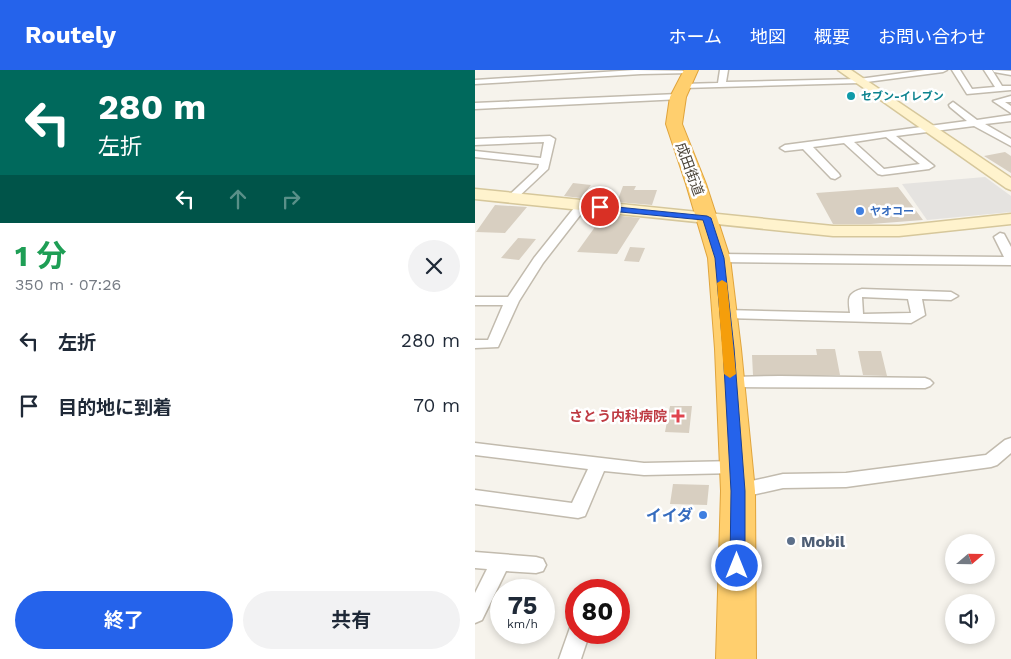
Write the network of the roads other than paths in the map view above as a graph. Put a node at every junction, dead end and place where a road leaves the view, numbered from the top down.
1 (515, 70) edge
2 (724, 70) edge
3 (818, 70) edge
4 (844, 70) edge
5 (889, 70) edge
6 (943, 70) edge
7 (956, 70) edge
8 (987, 70) edge
9 (997, 70) edge
10 (559, 73) edge
11 (1011, 73) edge
12 (608, 74) junction
13 (542, 75) edge
14 (899, 76) junction
15 (509, 80) junction
16 (686, 81) edge
17 (859, 81) junction
18 (475, 82) edge
19 (821, 82) junction
20 (722, 85) junction
21 (1011, 88) edge
22 (1000, 89) junction
23 (483, 93) dead end
24 (1011, 99) edge
25 (953, 105) dead end
26 (477, 106) edge
27 (1011, 110) edge
28 (1011, 118) edge
29 (974, 122) junction
30 (929, 128) junction
31 (887, 134) junction
32 (845, 140) junction
33 (475, 142) edge
34 (1011, 143) edge
35 (805, 145) junction
36 (785, 148) dead end
37 (475, 154) edge
38 (545, 161) junction
39 (835, 176) dead end
40 (1011, 185) edge
41 (475, 194) edge
42 (511, 198) junction
43 (582, 205) junction
44 (707, 218) junction
45 (1011, 219) edge
46 (1000, 237) dead end
47 (719, 258) junction
48 (1011, 260) edge
49 (914, 294) junction
50 (951, 296) dead end
51 (475, 301) edge
52 (512, 301) junction
53 (725, 314) junction
54 (857, 318) junction
55 (475, 344) edge
56 (731, 382) junction
57 (925, 383) dead end
58 (1011, 444) edge
59 (475, 449) edge
60 (598, 465) junction
61 (737, 479) junction
62 (475, 497) edge
63 (475, 560) edge
64 (500, 562) junction
65 (536, 566) dead end
66 (475, 614) edge
67 (575, 644) edge
68 (570, 659) edge
69 (736, 659) edge

1 - 15 street
2 - 20 street
3 - 19 street
4 - 17 street
5 - 14 street
6 - 14 street
7 - 22 street
8 - 22 street
9 - 11 street
10 - 12 street
10 - 13 street
12 - 13 street
12 - 16 street
13 - 15 street
14 - 17 street
15 - 18 street
16 - 20 street
16 - 26 street
16 - 44 highway, 成田街道
17 - 19 street
17 - 30 street
19 - 20 street
21 - 22 street
23 - 26 street
24 - 27 street
25 - 29 street
28 - 29 street
29 - 30 street
29 - 34 street
30 - 31 street
30 - 40 street
31 - 32 street
31 - 32 street
32 - 35 street
33 - 38 street
35 - 36 street
35 - 39 street
37 - 38 street
38 - 42 street
41 - 42 street
42 - 43 street
43 - 44 street
43 - 52 street
44 - 45 street
44 - 47 highway, 成田街道
46 - 48 street
47 - 48 street
47 - 53 highway, 成田街道
49 - 50 street
49 - 54 street
49 - 54 street
51 - 52 street
52 - 55 street
53 - 54 street
53 - 56 highway, 成田街道
56 - 57 street
56 - 61 highway, 成田街道
58 - 61 street
59 - 60 street
60 - 61 street
60 - 62 street
61 - 69 highway, 成田街道
63 - 64 street
64 - 65 street
64 - 66 street
67 - 68 street

